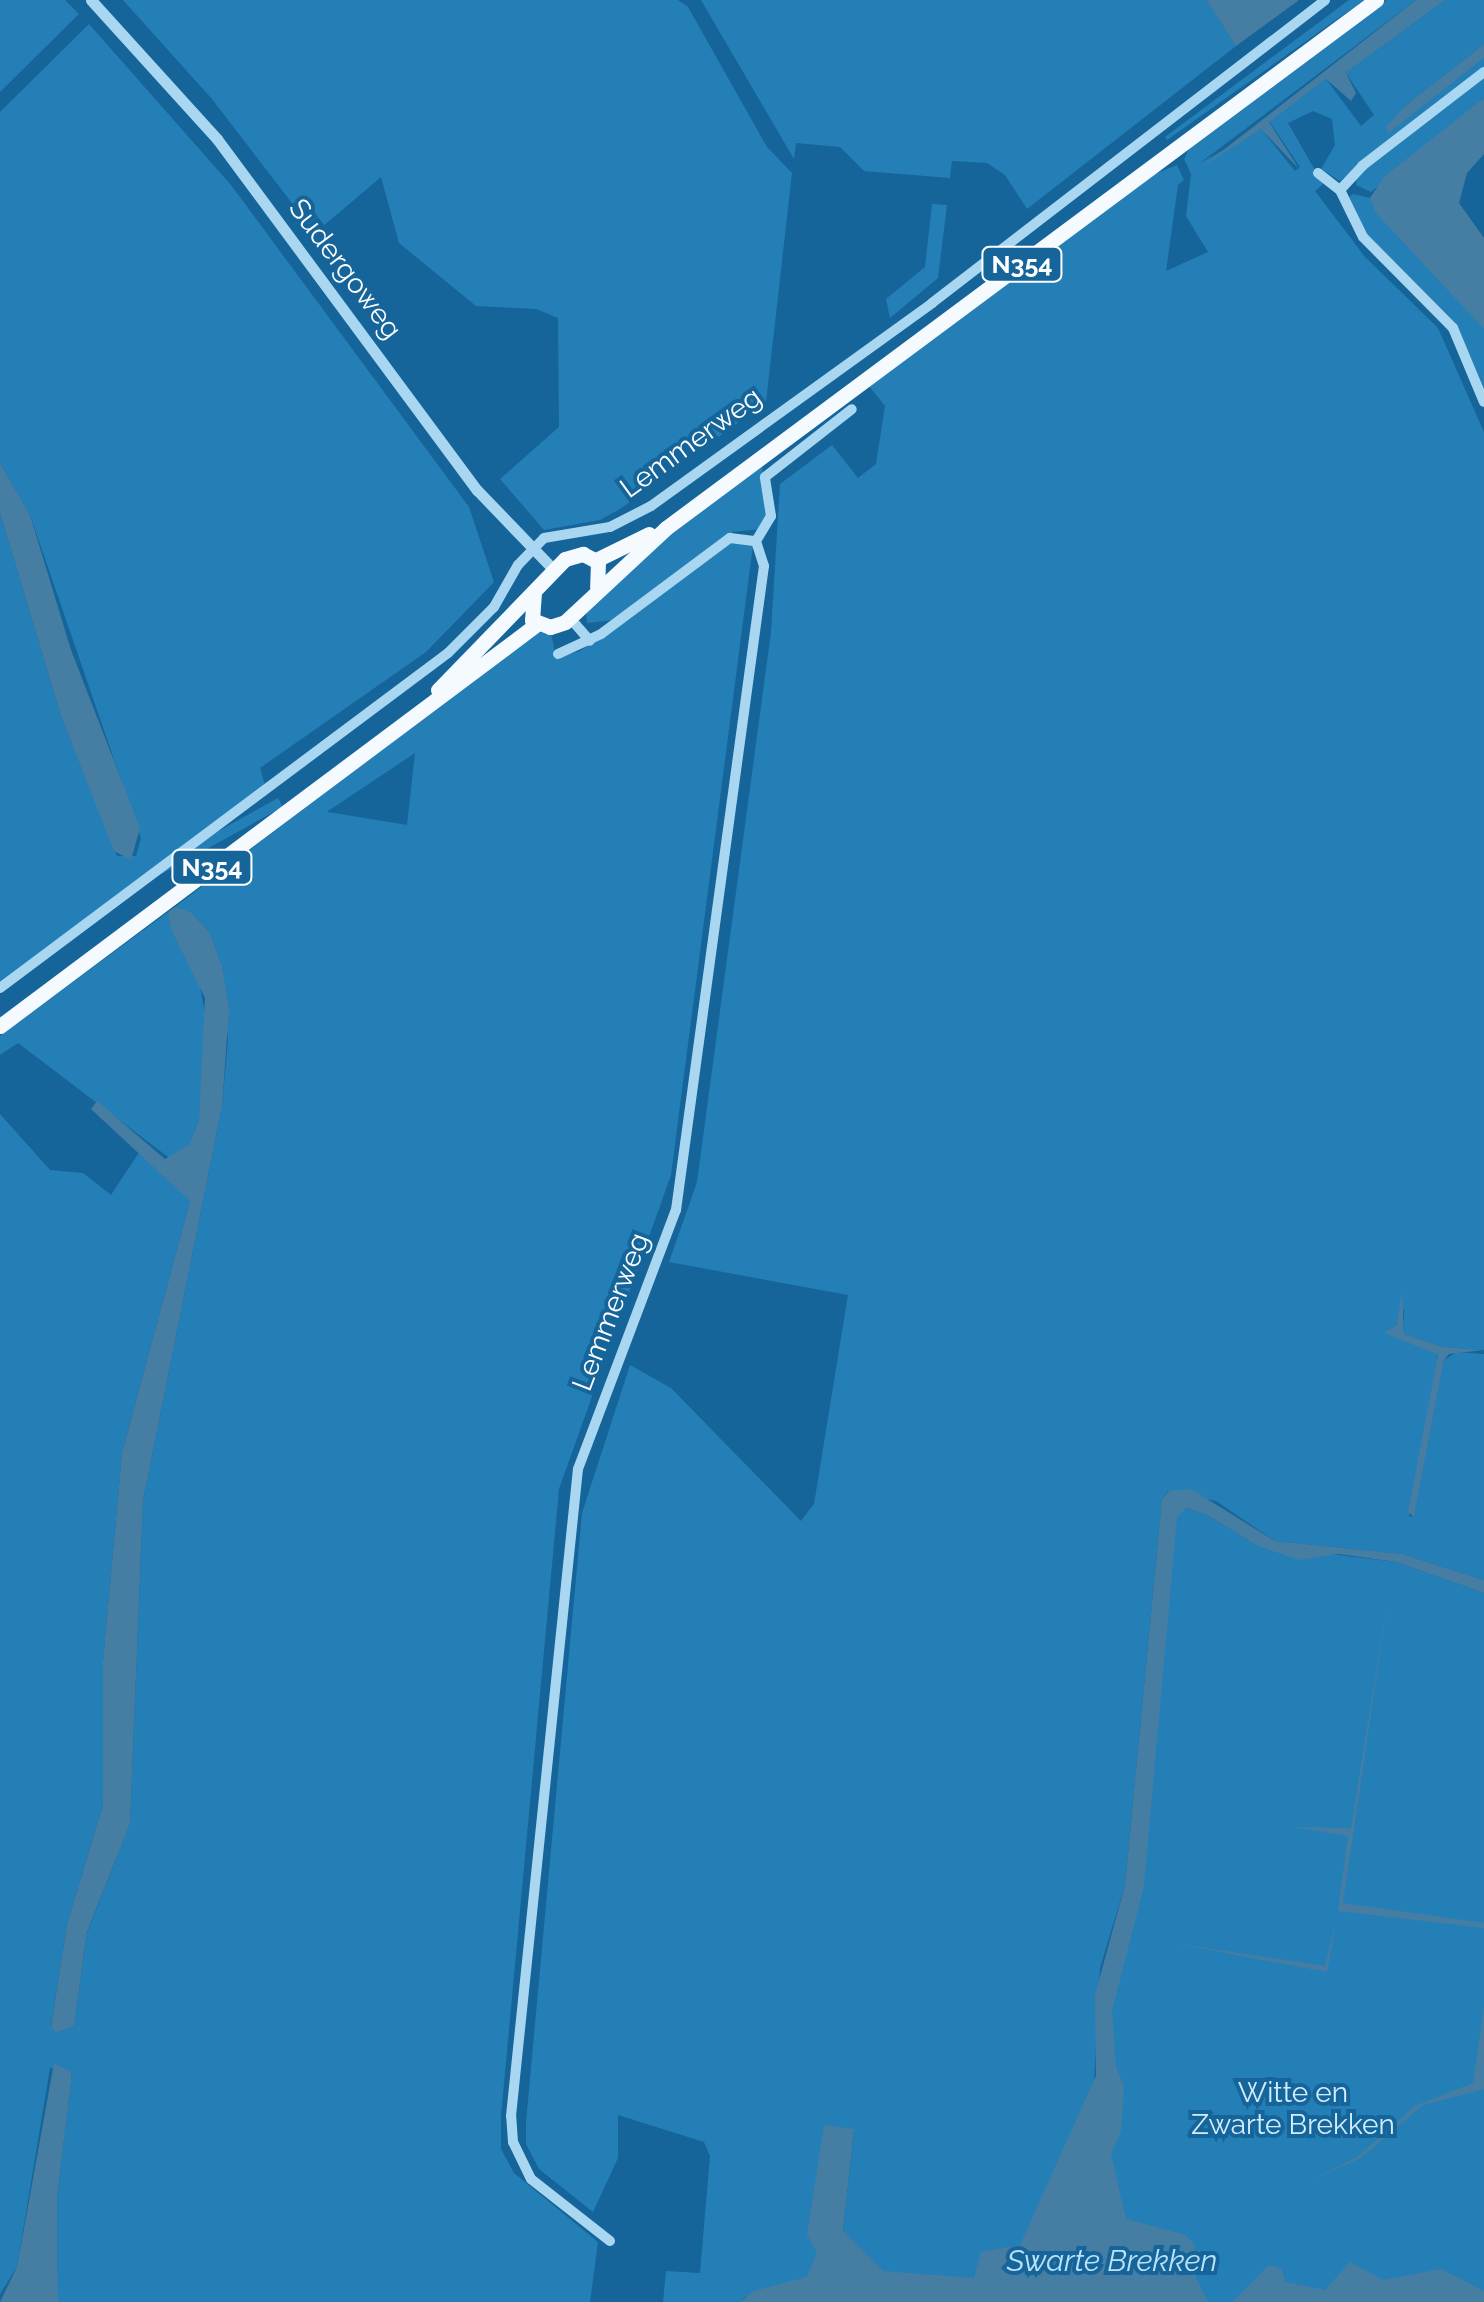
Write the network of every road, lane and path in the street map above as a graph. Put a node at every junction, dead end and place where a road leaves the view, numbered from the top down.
1 (91, 0) edge
2 (1325, 0) edge
3 (1376, 0) edge
4 (1484, 72) edge
5 (1318, 172) dead end
6 (1340, 190) junction
7 (1484, 402) edge
8 (852, 409) dead end
9 (666, 528) junction
10 (756, 541) junction
11 (532, 550) junction
12 (596, 560) junction
13 (554, 570) junction
14 (597, 591) junction
15 (534, 592) junction
16 (570, 618) junction
17 (537, 624) junction
18 (590, 641) junction
19 (558, 654) dead end
20 (424, 708) junction
21 (0, 988) edge
22 (0, 1026) edge
23 (610, 2241) dead end

1 - 11 street, Sudergoweg
2 - 11 street, Lemmerweg
3 - 9 main road, Lemmerweg / N354
4 - 6 street
5 - 6 street
6 - 7 street
8 - 10 street, Lemmerweg
9 - 12 main road, Lemmerweg / N354
9 - 14 main road, Lemmerweg / N354
10 - 18 street
10 - 23 street, Lemmerweg
11 - 13 street, Sudergoweg
11 - 21 street
12 - 13 main road, N354
12 - 14 main road
13 - 15 main road, N354
14 - 16 main road, N354
15 - 17 main road
15 - 20 main road, N354
16 - 17 main road, N354
16 - 18 street
17 - 20 main road, N354
18 - 19 street
20 - 22 main road, N354

